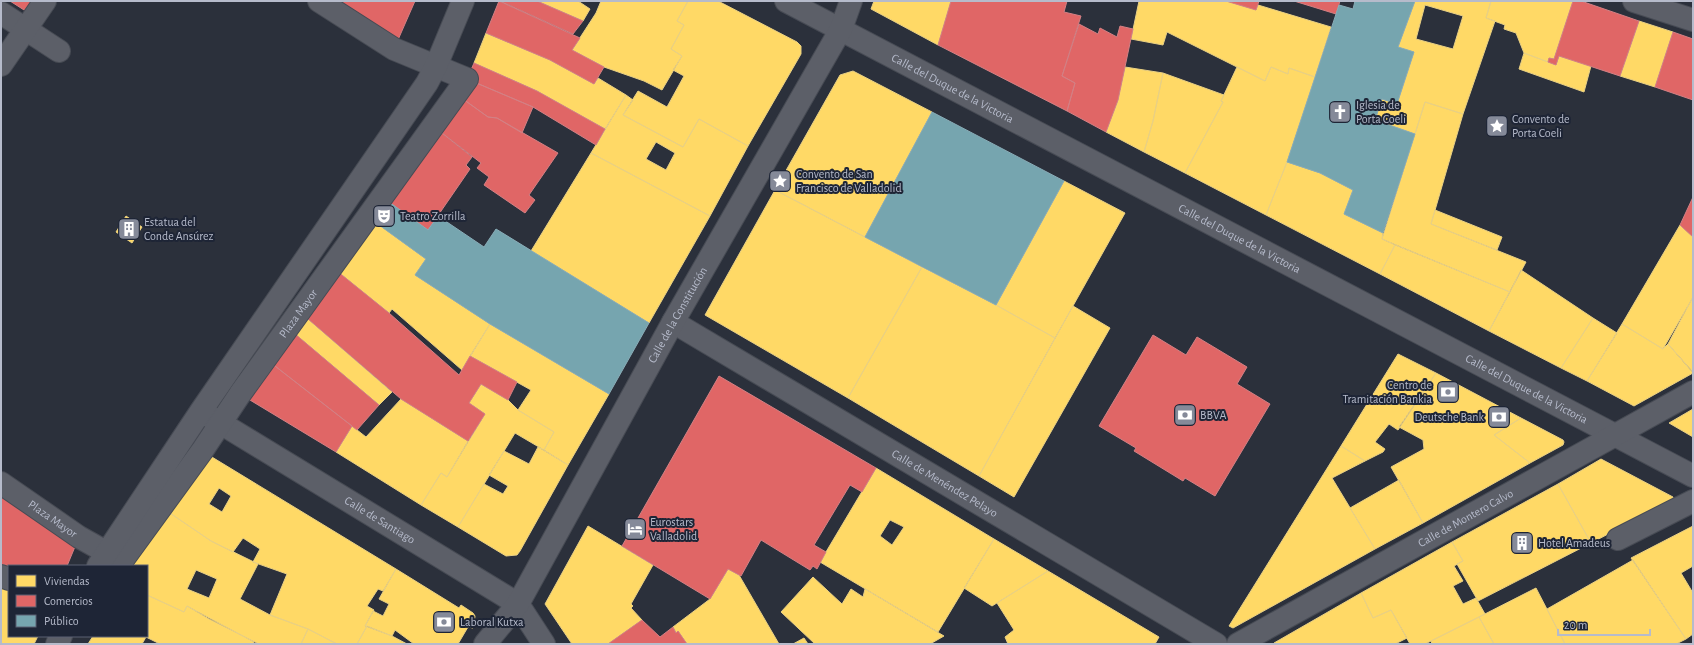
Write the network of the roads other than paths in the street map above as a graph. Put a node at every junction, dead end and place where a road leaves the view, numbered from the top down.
1 (46, 1) edge
2 (319, 1) edge
3 (463, 1) edge
4 (786, 1) edge
5 (851, 1) edge
6 (1634, 1) edge
7 (1, 13) edge
8 (1687, 13) edge
9 (26, 29) junction
10 (841, 29) junction
11 (59, 51) dead end
12 (1, 65) edge
13 (436, 66) junction
14 (674, 322) junction
15 (1693, 392) edge
16 (201, 411) junction
17 (221, 424) junction
18 (1616, 436) junction
19 (1693, 476) edge
20 (1, 483) edge
21 (1693, 501) edge
22 (1618, 539) dead end
23 (102, 559) edge
24 (518, 604) junction
25 (485, 644) edge
26 (544, 644) edge
27 (1216, 644) edge
28 (1238, 644) edge

1 - 9 street
2 - 13 street, Plaza Mayor
3 - 13 street
4 - 10 street, Calle del Duque de la Victoria
5 - 10 street, Calle de la Constitución
6 - 8 street
7 - 9 street
9 - 11 street
9 - 12 street
10 - 14 street, Calle de la Constitución
10 - 18 street, Calle del Duque de la Victoria
13 - 16 street, Plaza Mayor
13 - 17 street, Plaza Mayor
14 - 24 street, Calle de la Constitución
14 - 27 street, Calle de Menéndez Pelayo
15 - 18 street, Calle de Montero Calvo
16 - 17 street, Calle de Santiago
16 - 23 street, Plaza Mayor
17 - 23 street, Plaza Mayor
17 - 24 street, Calle de Santiago
18 - 19 street, Calle del Duque de la Victoria
18 - 28 street, Calle de Montero Calvo
20 - 23 street, Plaza Mayor
21 - 22 street
24 - 25 street, Calle de la Constitución
24 - 26 street, Calle de Santiago

